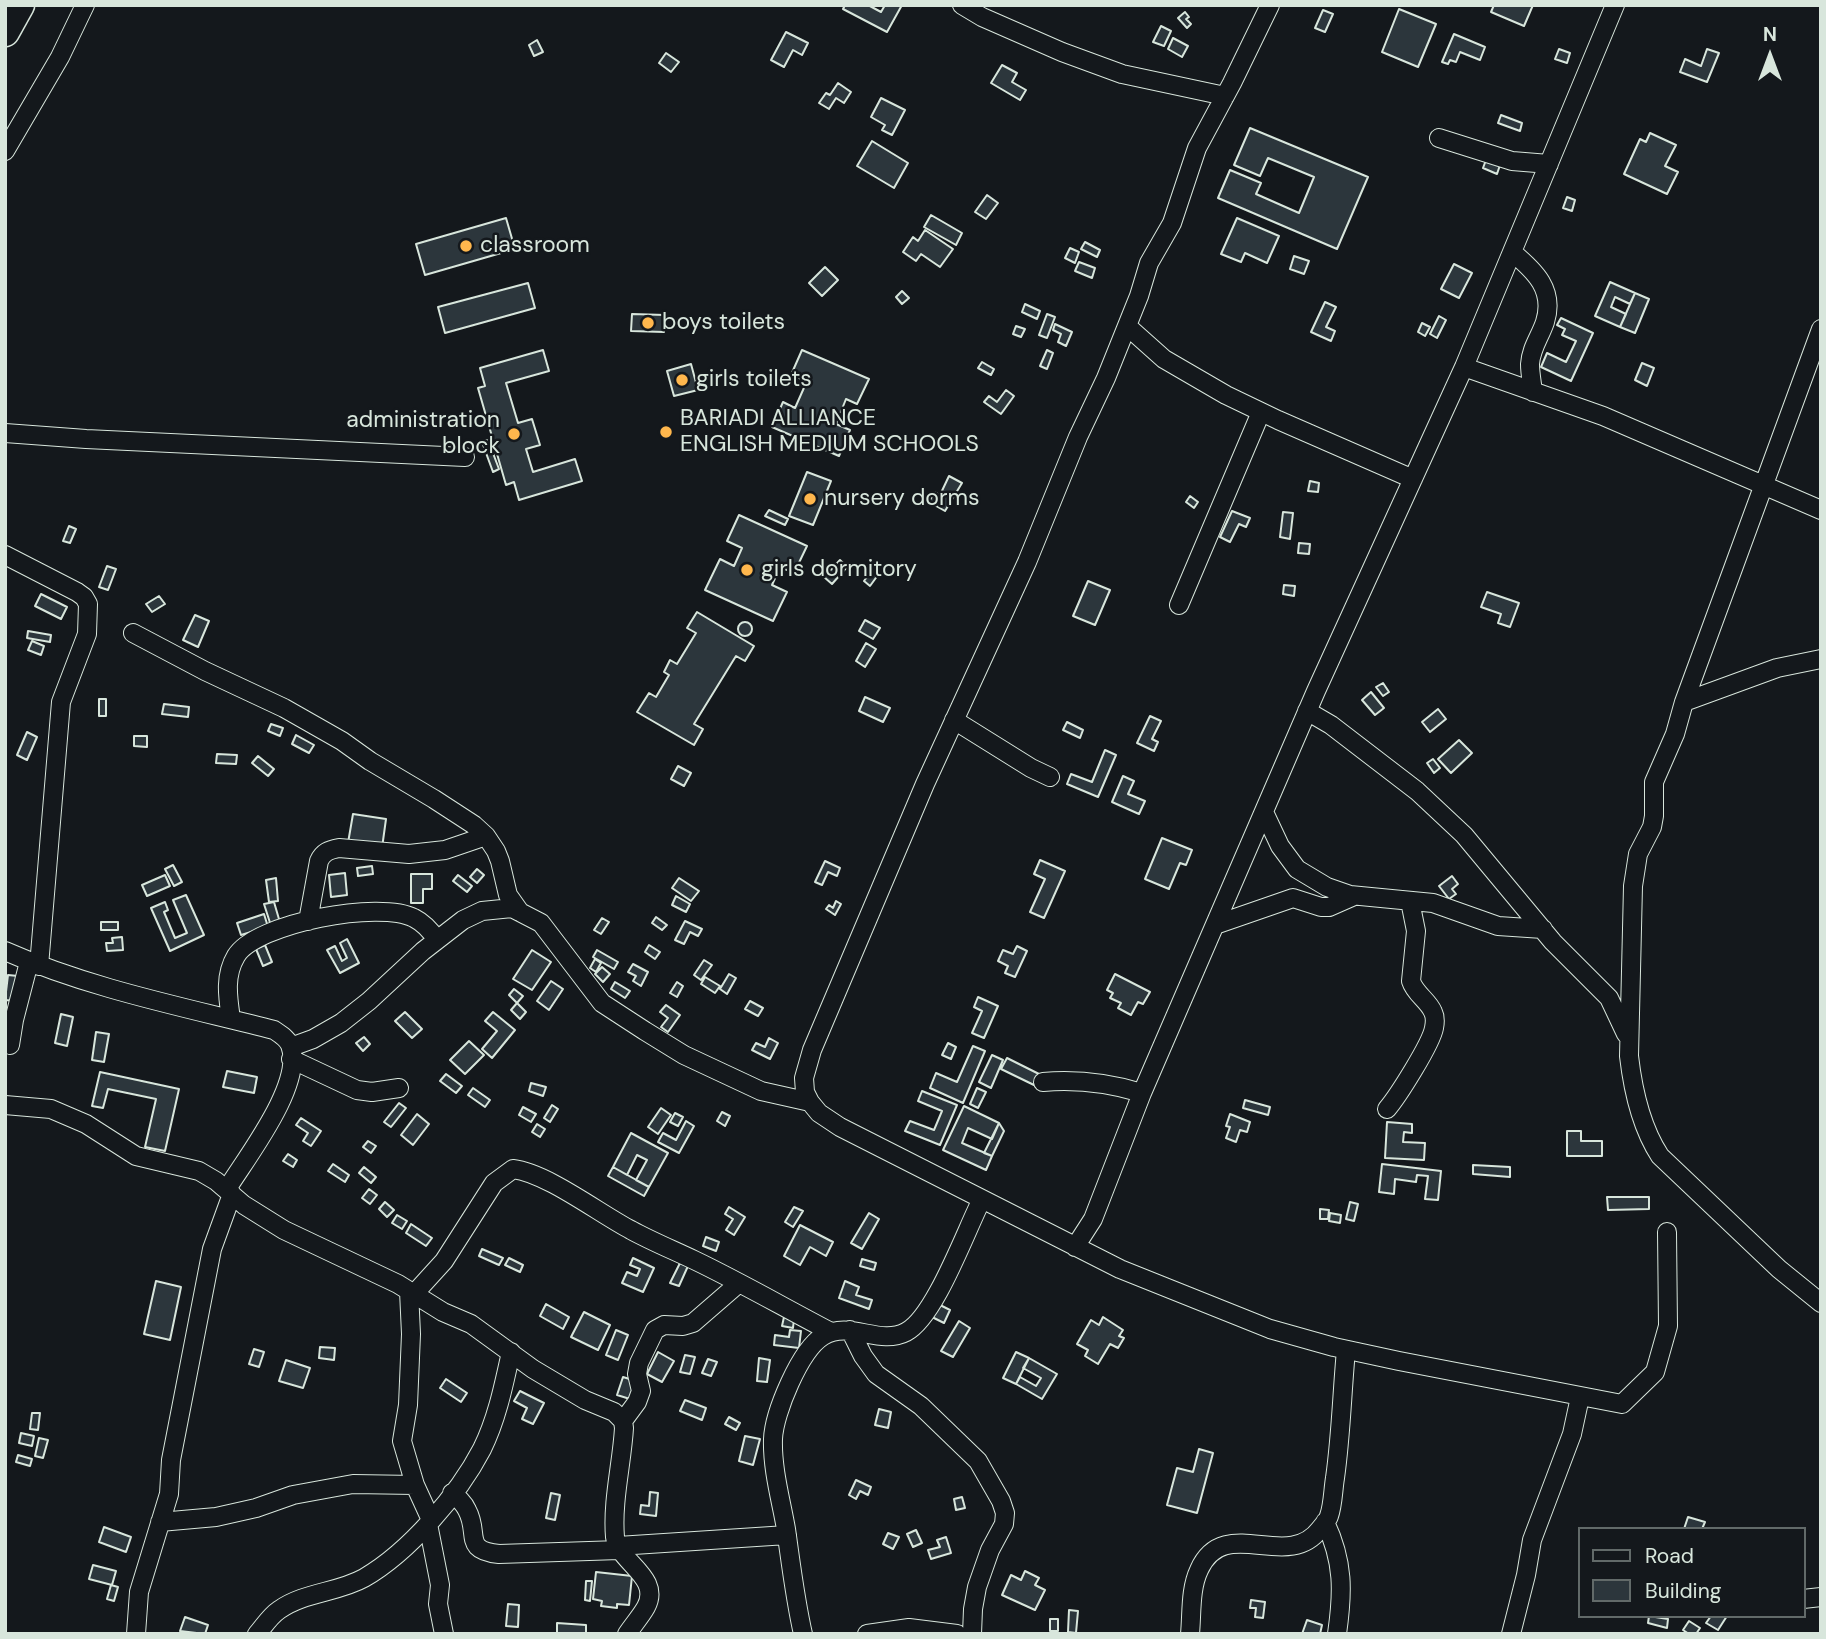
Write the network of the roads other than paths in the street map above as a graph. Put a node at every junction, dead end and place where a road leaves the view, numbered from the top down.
1 (20, 5) edge
2 (85, 5) edge
3 (962, 5) edge
4 (1269, 5) edge
5 (1615, 5) edge
6 (5, 32) edge
7 (1225, 96) junction
8 (1439, 138) dead end
9 (5, 151) edge
10 (1549, 164) junction
11 (1512, 252) junction
12 (1127, 326) junction
13 (1821, 329) edge
14 (1464, 367) junction
15 (1533, 392) junction
16 (1261, 412) junction
17 (5, 433) edge
18 (465, 457) dead end
19 (1413, 479) junction
20 (1764, 485) junction
21 (1821, 510) edge
22 (5, 555) edge
23 (1179, 605) dead end
24 (133, 633) dead end
25 (1821, 659) edge
26 (1684, 702) junction
27 (1307, 711) junction
28 (954, 720) junction
29 (1050, 777) dead end
30 (1264, 811) junction
31 (486, 836) junction
32 (1354, 896) junction
33 (1410, 901) junction
34 (520, 912) junction
35 (308, 921) junction
36 (1215, 925) junction
37 (1543, 929) junction
38 (437, 940) junction
39 (5, 951) edge
40 (34, 964) junction
41 (231, 1019) junction
42 (1629, 1041) junction
43 (10, 1045) dead end
44 (291, 1053) junction
45 (1043, 1082) dead end
46 (399, 1088) dead end
47 (1142, 1093) junction
48 (810, 1102) junction
49 (5, 1105) edge
50 (1387, 1109) dead end
51 (230, 1192) junction
52 (982, 1199) junction
53 (1667, 1232) dead end
54 (1075, 1247) junction
55 (738, 1284) junction
56 (412, 1292) junction
57 (1821, 1303) edge
58 (849, 1330) junction
59 (831, 1332) junction
60 (1346, 1350) junction
61 (511, 1352) junction
62 (1580, 1397) junction
63 (622, 1421) junction
64 (415, 1485) junction
65 (452, 1493) junction
66 (160, 1522) junction
67 (430, 1522) junction
68 (1325, 1522) junction
69 (787, 1535) junction
70 (619, 1548) junction
71 (912, 1631) edge
72 (136, 1634) edge
73 (257, 1634) edge
74 (444, 1634) edge
75 (627, 1634) edge
76 (803, 1634) edge
77 (867, 1634) edge
78 (957, 1634) edge
79 (972, 1634) edge
80 (1190, 1634) edge
81 (1337, 1634) edge
82 (1511, 1634) edge

1 - 6 highway
2 - 9 street
3 - 7 street
4 - 7 street
5 - 10 street
7 - 12 street
8 - 10 street
10 - 11 street
11 - 14 street
11 - 15 street
12 - 16 street
12 - 28 street
13 - 20 street
14 - 15 street
14 - 19 street
15 - 20 street
16 - 19 street
16 - 23 street
17 - 18 street
19 - 27 street
20 - 21 street
20 - 26 street
22 - 40 street
24 - 31 street
25 - 26 street
26 - 42 street
27 - 30 street
27 - 37 street
28 - 29 street
28 - 48 street
30 - 32 street
30 - 36 street
31 - 34 street
31 - 35 street
32 - 33 street
32 - 36 street
33 - 37 street
33 - 50 street
34 - 38 street
34 - 48 street
35 - 38 street
35 - 41 street
36 - 47 street
37 - 42 street
38 - 44 street
39 - 40 street
40 - 41 street
40 - 43 street
41 - 44 street
42 - 57 street
44 - 46 street
44 - 51 street
45 - 47 street
47 - 54 street
48 - 52 street
49 - 51 street
51 - 56 street
51 - 66 street
52 - 54 street
52 - 58 street
53 - 62 street
54 - 60 street
55 - 56 street
55 - 59 street
55 - 63 street
56 - 61 street
56 - 64 street
58 - 59 street
58 - 79 street
59 - 69 street
60 - 62 street
60 - 68 street
61 - 63 street
61 - 65 street
62 - 82 street
63 - 70 street
64 - 66 street
64 - 67 street
65 - 67 street
65 - 70 street
66 - 72 street
67 - 73 street
67 - 74 street
68 - 80 street
68 - 81 street
69 - 70 street
69 - 76 street
70 - 75 street
71 - 77 street
71 - 78 street

